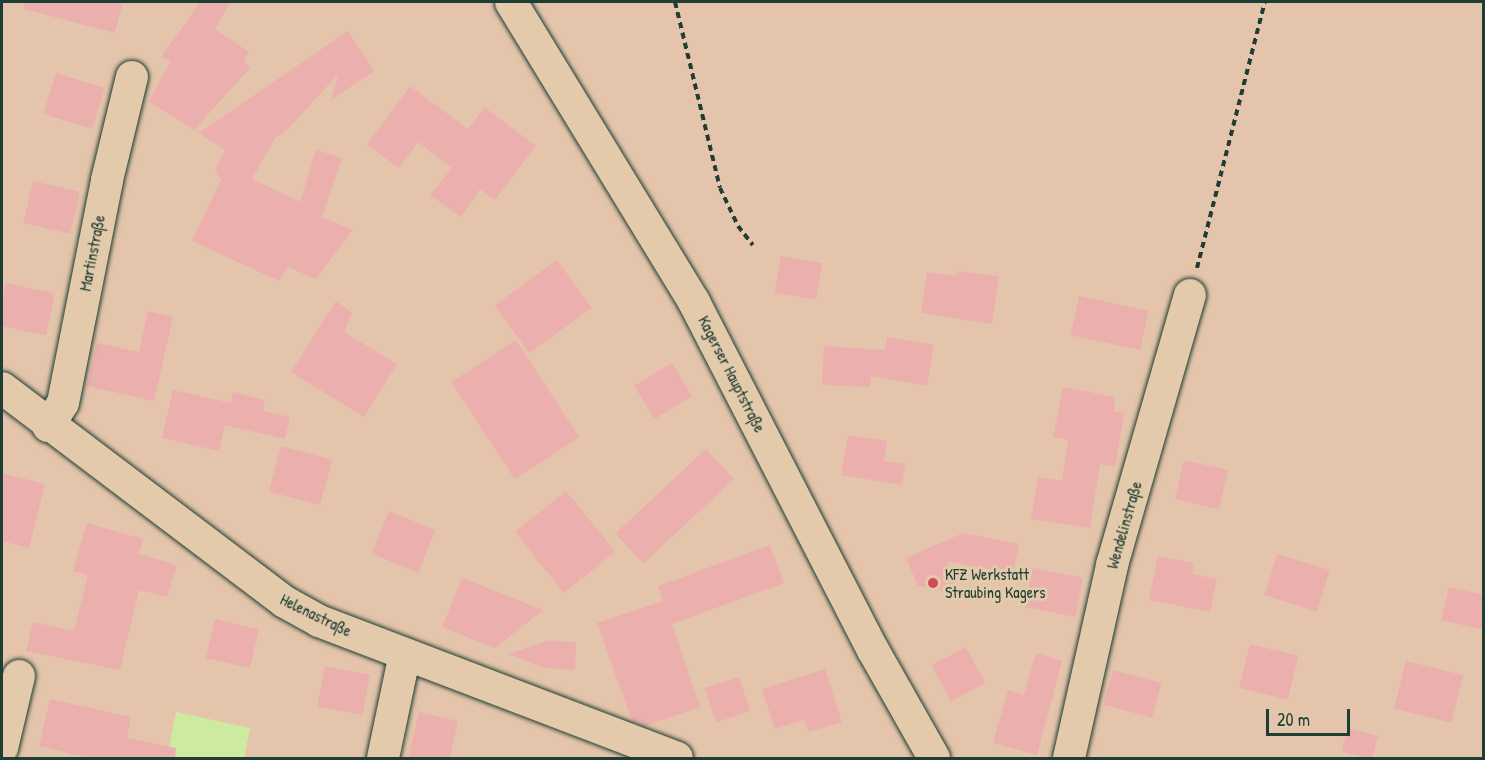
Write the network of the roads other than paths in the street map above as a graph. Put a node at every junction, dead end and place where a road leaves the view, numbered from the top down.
1 (511, 2) edge
2 (132, 77) dead end
3 (1190, 294) road end
4 (2, 388) edge
5 (48, 426) junction
6 (405, 654) junction
7 (19, 676) dead end
8 (602, 746) edge
9 (2, 748) edge
10 (383, 759) edge
11 (677, 759) edge
12 (934, 759) edge
13 (1069, 759) edge

1 - 12 street, Kagerser Hauptstraße
2 - 5 street, Martinstraße
3 - 13 street, Wendelinstraße
4 - 5 street, Helenastraße
5 - 6 street, Helenastraße
6 - 8 street, Helenastraße
6 - 10 street
7 - 9 street
8 - 11 street, Helenastraße

